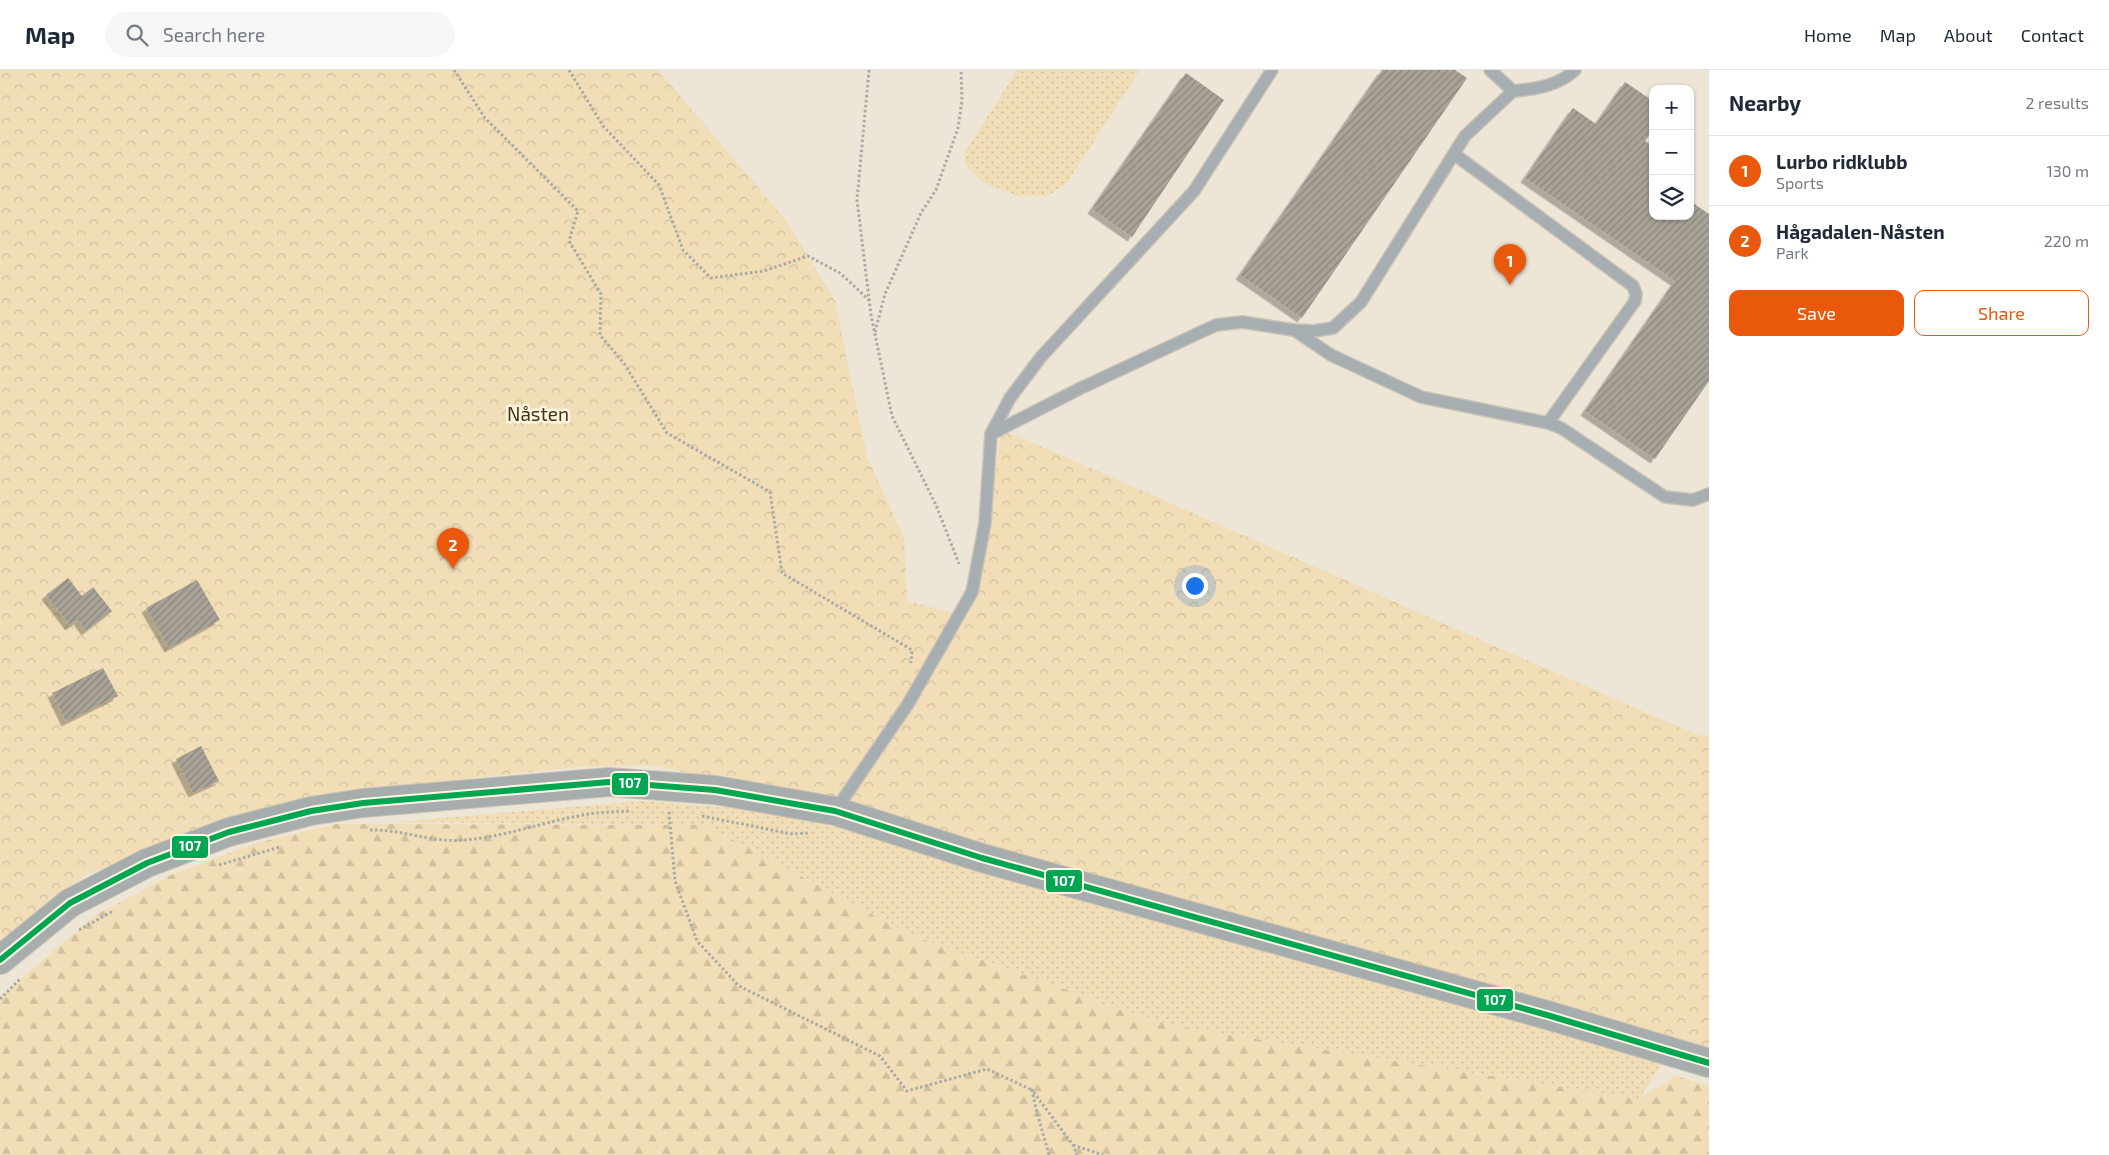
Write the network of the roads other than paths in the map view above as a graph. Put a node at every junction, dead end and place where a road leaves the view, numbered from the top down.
1 (1272, 70) edge
2 (1490, 70) edge
3 (1575, 70) edge
4 (1513, 91) junction
5 (1454, 154) junction
6 (1293, 330) junction
7 (1548, 423) junction
8 (992, 434) junction
9 (1709, 494) edge
10 (835, 811) junction
11 (0, 960) edge
12 (1709, 1064) edge

1 - 8 lane
2 - 4 lane
3 - 4 lane
4 - 5 lane
5 - 6 lane
5 - 7 lane
6 - 7 lane
6 - 8 lane
7 - 9 lane
8 - 10 lane
10 - 11 street
10 - 12 street

